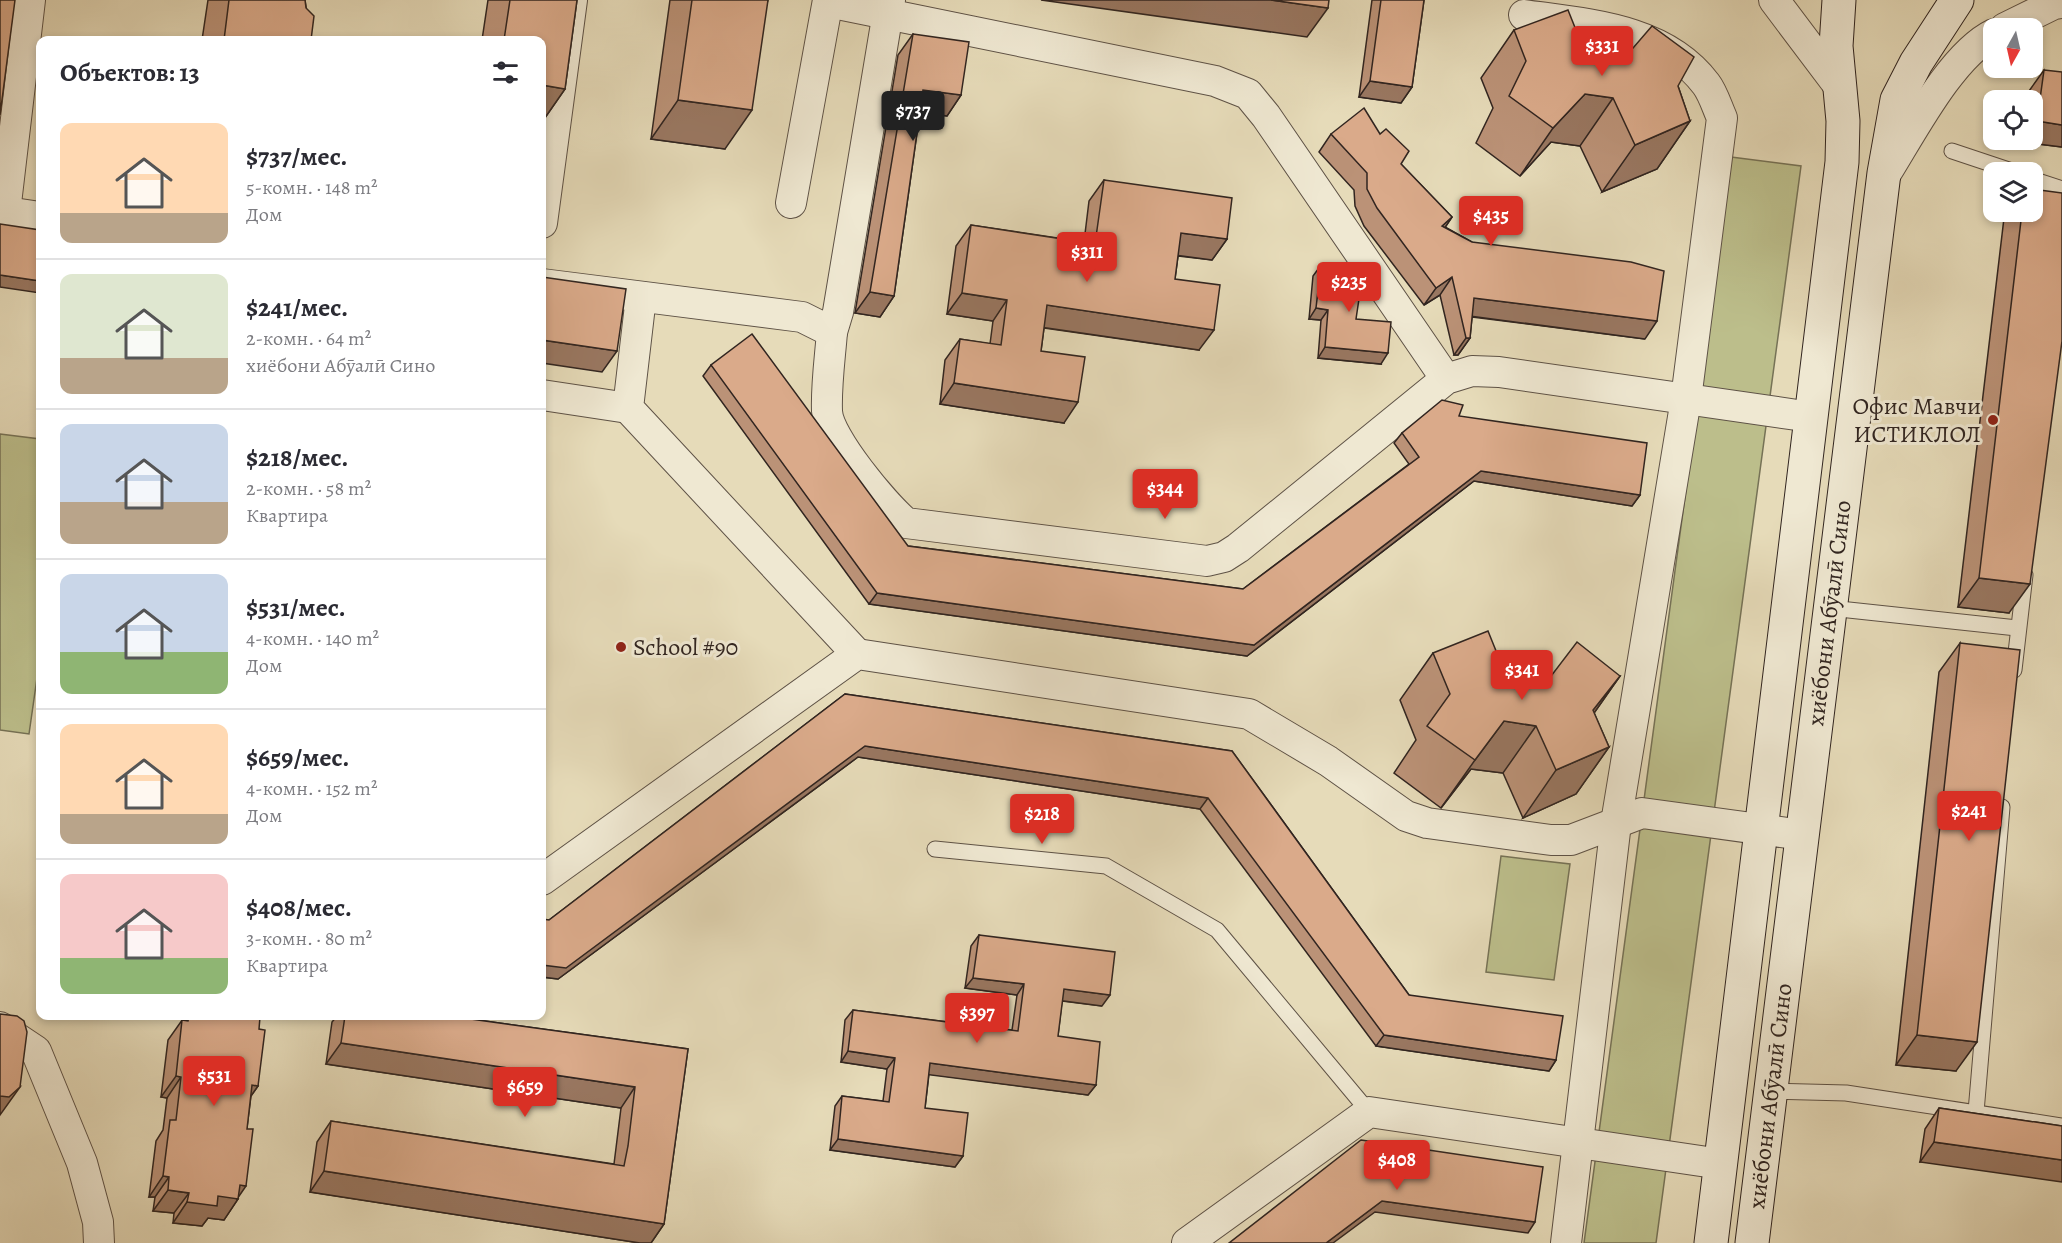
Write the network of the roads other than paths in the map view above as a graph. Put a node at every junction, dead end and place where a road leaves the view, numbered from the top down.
1 (30, 0) edge
2 (572, 0) edge
3 (1774, 0) edge
4 (1839, 0) edge
5 (1957, 0) edge
6 (828, 1) edge
7 (2062, 3) edge
8 (888, 8) edge
9 (1524, 15) dead end
10 (2025, 18) edge
11 (1983, 39) edge
12 (1838, 85) junction
13 (1952, 151) dead end
14 (1985, 162) edge
15 (1883, 177) junction
16 (2043, 182) edge
17 (2062, 189) edge
18 (546, 193) edge
19 (790, 203) dead end
20 (3, 211) edge
21 (36, 216) edge
22 (546, 285) edge
23 (641, 297) junction
24 (832, 332) junction
25 (1446, 379) junction
26 (546, 396) edge
27 (1686, 399) junction
28 (628, 408) junction
29 (1811, 417) junction
30 (2027, 558) edge
31 (1830, 608) junction
32 (2017, 628) junction
33 (858, 654) junction
34 (2012, 687) edge
35 (2003, 793) edge
36 (1616, 823) junction
37 (1761, 830) junction
38 (1802, 835) junction
39 (935, 849) dead end
40 (546, 877) edge
41 (0, 1027) edge
42 (1769, 1091) junction
43 (1369, 1112) junction
44 (1976, 1112) junction
45 (2062, 1126) edge
46 (1579, 1143) junction
47 (1721, 1164) junction
48 (99, 1243) edge
49 (1187, 1243) edge
50 (1566, 1243) edge
51 (1711, 1243) edge
52 (1752, 1243) edge

1 - 20 street
2 - 18 street
3 - 12 street
4 - 12 main road, хиёбони Абӯалӣ Сино
5 - 15 main road, хиёбони Абӯалӣ Сино
6 - 8 street
6 - 19 street
7 - 10 street
8 - 24 street
8 - 25 street
9 - 27 street
11 - 15 street
12 - 29 main road, хиёбони Абӯалӣ Сино
13 - 14 lane
15 - 31 main road, хиёбони Абӯалӣ Сино
16 - 17 lane
20 - 21 street
22 - 23 street
23 - 24 street
23 - 28 street
24 - 25 street
25 - 27 street
26 - 28 street
27 - 29 street
27 - 36 street
28 - 33 street
29 - 37 main road, хиёбони Абӯалӣ Сино
30 - 32 lane
31 - 32 lane
31 - 38 main road, хиёбони Абӯалӣ Сино
32 - 34 lane
33 - 36 street
33 - 40 street
35 - 44 lane
36 - 37 street
36 - 46 street
37 - 38 street
37 - 47 main road, хиёбони Абӯалӣ Сино
38 - 42 main road, хиёбони Абӯалӣ Сино
39 - 43 lane
41 - 48 street
42 - 44 lane
42 - 52 main road, хиёбони Абӯалӣ Сино
43 - 46 street
43 - 49 street
44 - 45 lane
46 - 47 street
46 - 50 street
47 - 51 main road, хиёбони Абӯалӣ Сино

